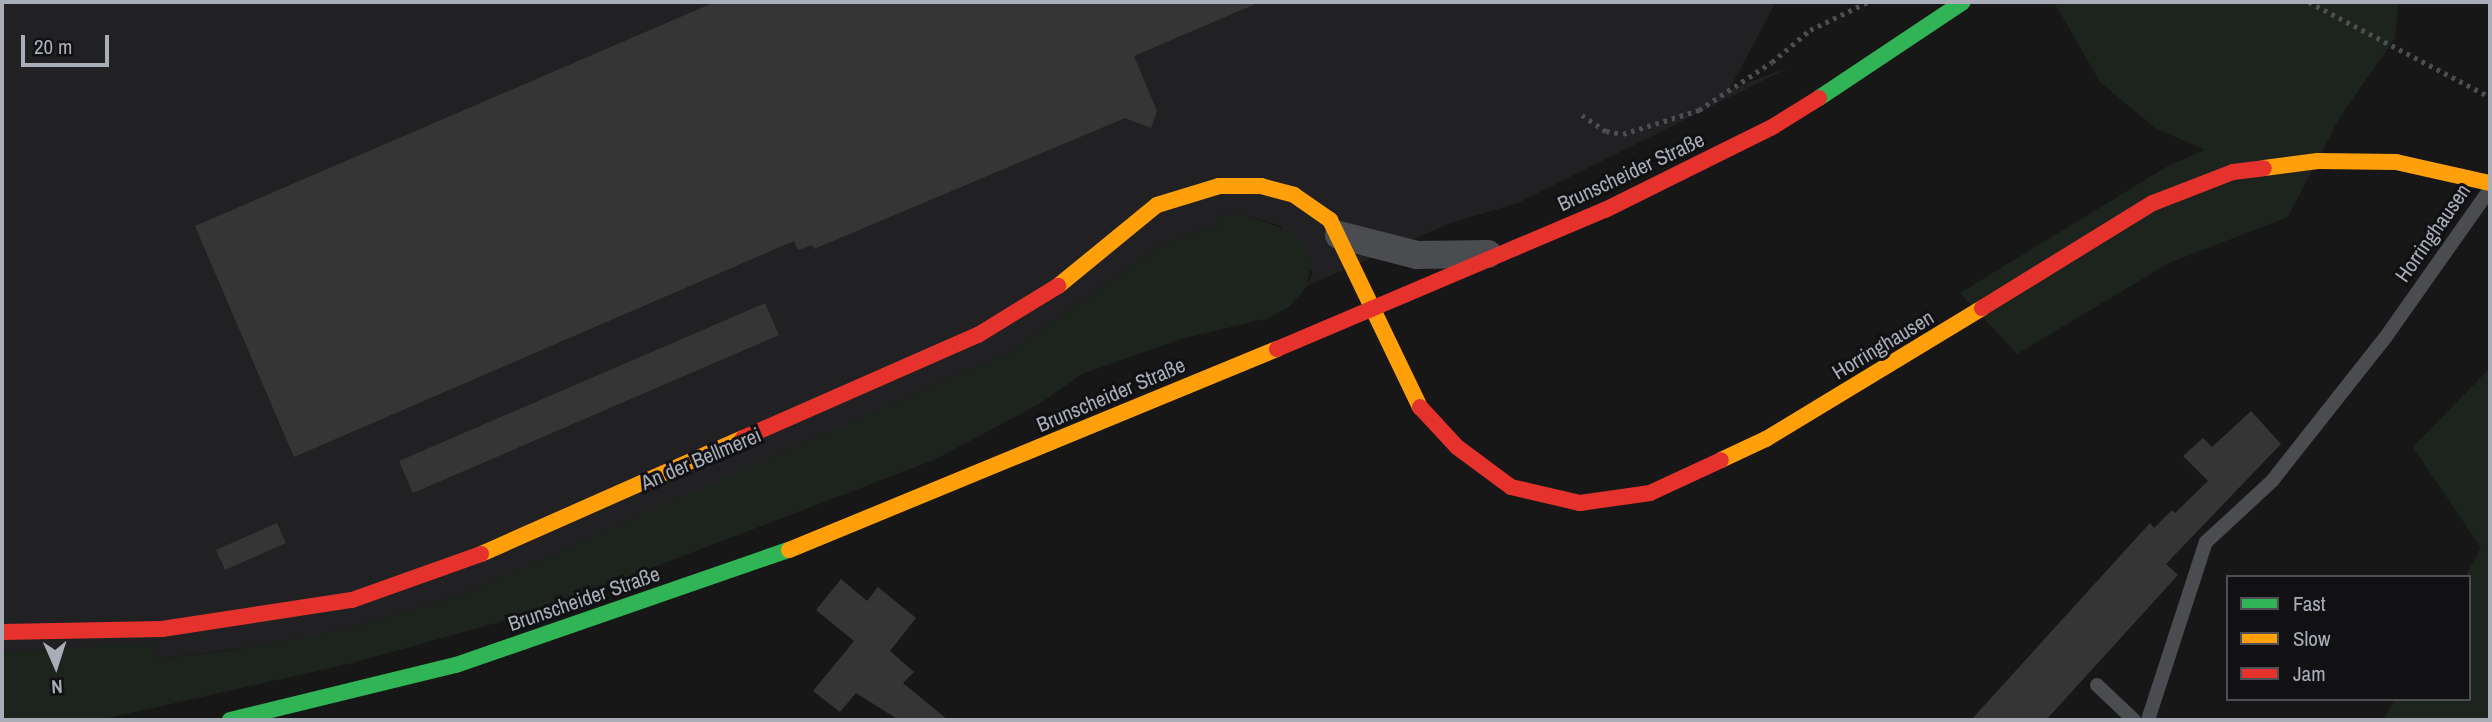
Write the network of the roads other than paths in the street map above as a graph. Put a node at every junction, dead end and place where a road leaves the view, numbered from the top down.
1 (1963, 2) edge
2 (2490, 183) edge
3 (2490, 189) edge
4 (1339, 235) junction
5 (1501, 253) junction
6 (1372, 307) junction
7 (2, 632) edge
8 (2097, 685) dead end
9 (230, 720) edge
10 (2134, 720) edge
11 (2148, 720) edge

1 - 5 street, Brunscheider Straße
2 - 6 street, Horringhausen
3 - 11 lane, Horringhausen
4 - 5 street
4 - 6 street, An der Bellmerei
4 - 7 street, An der Bellmerei
5 - 6 street, Brunscheider Straße
6 - 9 street, Brunscheider Straße
8 - 10 lane

